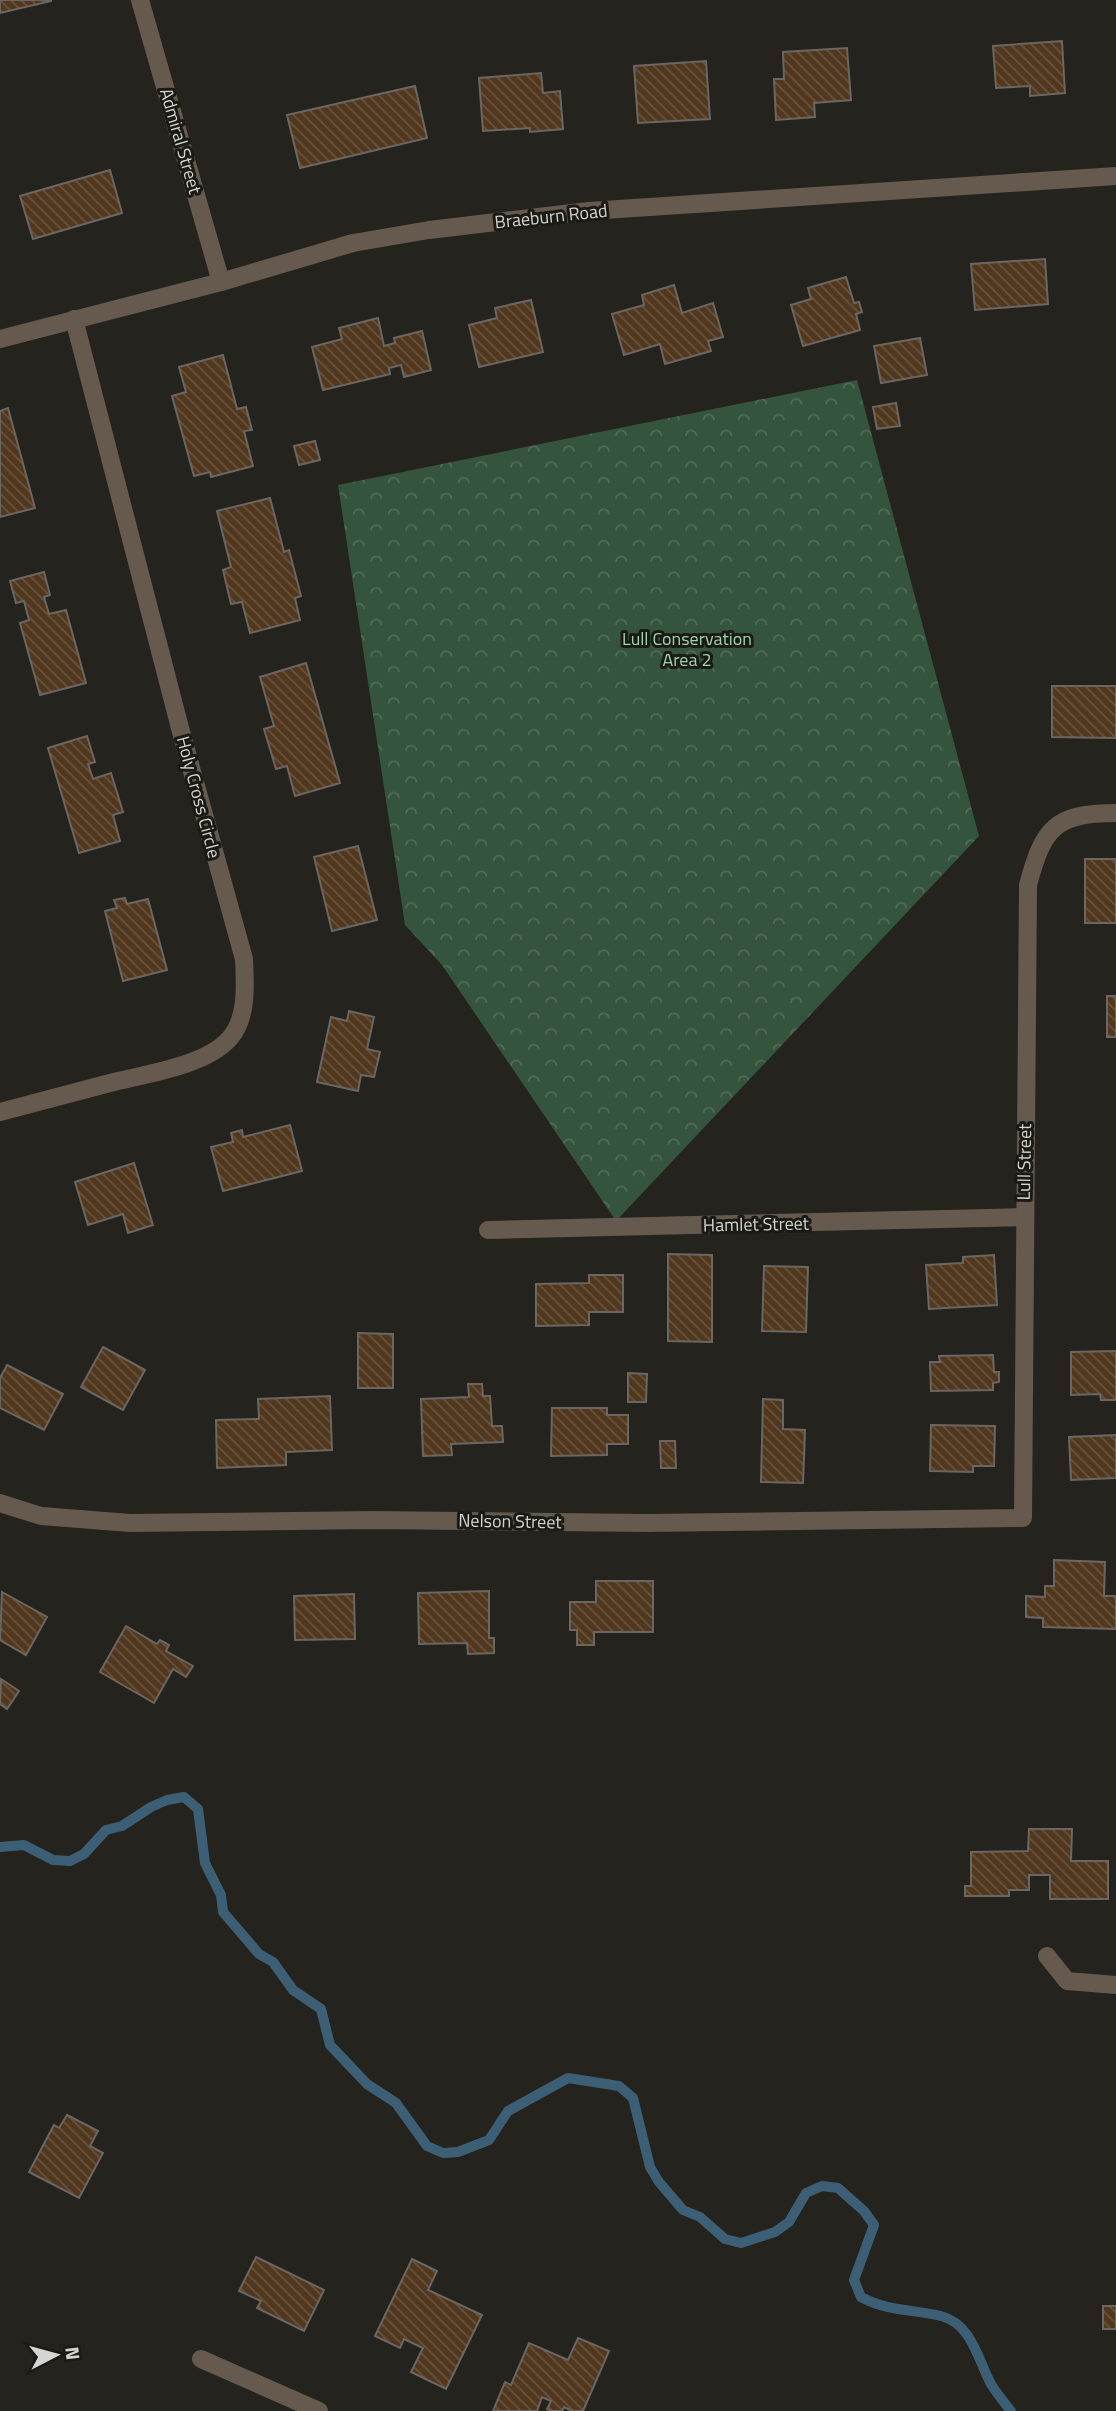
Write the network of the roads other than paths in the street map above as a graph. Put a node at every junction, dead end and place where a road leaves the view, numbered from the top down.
1 (140, 0) edge
2 (1116, 176) edge
3 (221, 282) junction
4 (74, 319) junction
5 (0, 339) edge
6 (1116, 813) edge
7 (0, 1112) edge
8 (1024, 1217) junction
9 (488, 1230) dead end
10 (0, 1503) edge
11 (1023, 1518) joint
12 (1047, 1956) dead end
13 (1116, 1985) edge
14 (201, 2359) dead end
15 (319, 2411) edge

1 - 3 street, Admiral Street
2 - 3 street, Braeburn Road
3 - 4 street, Braeburn Road
4 - 5 street, Braeburn Road
4 - 7 street, Holy Cross Circle
6 - 8 street, Lull Street
8 - 9 street, Hamlet Street
8 - 11 street, Lull Street
10 - 11 street, Nelson Street
12 - 13 street
14 - 15 street

